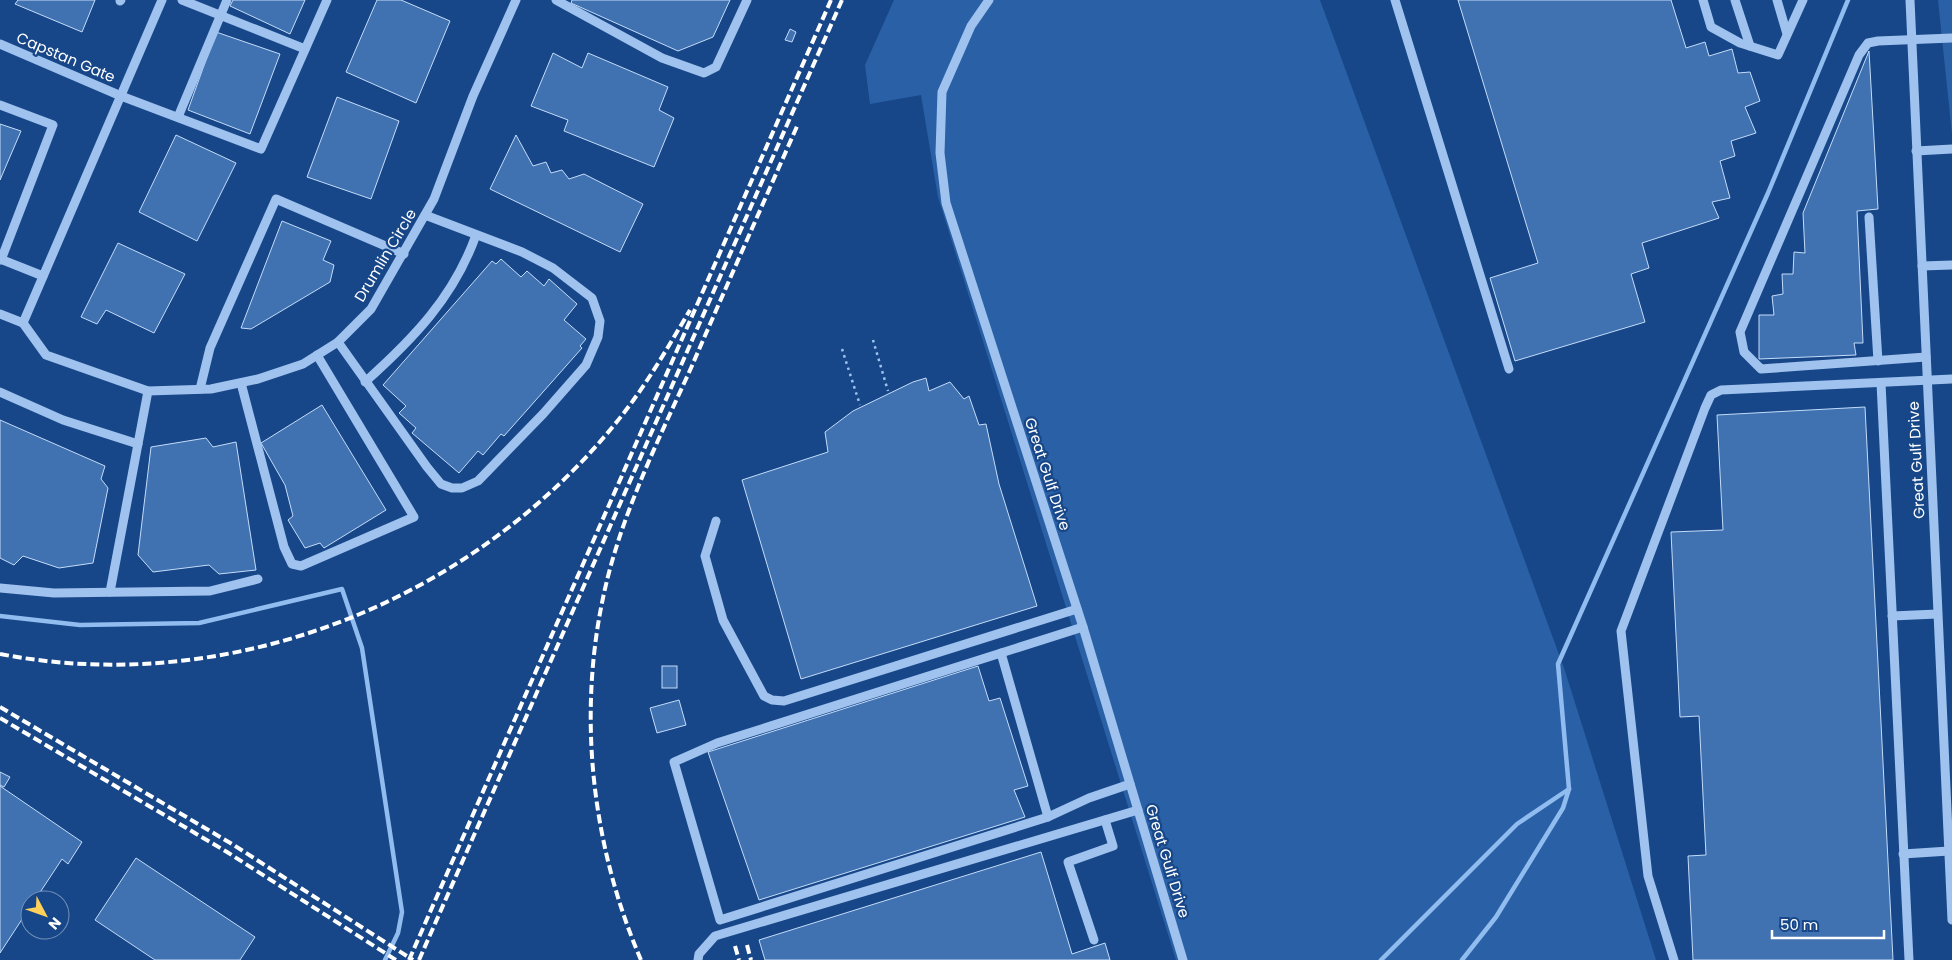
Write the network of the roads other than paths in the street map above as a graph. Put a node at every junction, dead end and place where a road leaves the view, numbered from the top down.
1 (162, 0) edge
2 (182, 0) edge
3 (227, 0) edge
4 (327, 0) edge
5 (516, 0) edge
6 (556, 0) edge
7 (747, 0) edge
8 (989, 0) edge
9 (1395, 0) edge
10 (1704, 0) edge
11 (1735, 0) edge
12 (1777, 0) edge
13 (1803, 0) edge
14 (1910, 0) edge
15 (221, 14) junction
16 (1787, 34) junction
17 (1952, 38) edge
18 (1912, 41) junction
19 (0, 44) edge
20 (1750, 46) junction
21 (305, 49) junction
22 (121, 96) junction
23 (0, 105) edge
24 (178, 117) junction
25 (1952, 148) edge
26 (1916, 151) junction
27 (426, 215) junction
28 (1868, 217) dead end
29 (476, 235) junction
30 (404, 254) junction
31 (1, 259) edge
32 (1952, 265) edge
33 (1922, 266) junction
34 (43, 276) junction
35 (0, 314) edge
36 (23, 323) junction
37 (338, 342) junction
38 (317, 355) junction
39 (1926, 357) junction
40 (1878, 361) junction
41 (1509, 369) dead end
42 (1952, 379) edge
43 (1927, 381) junction
44 (365, 382) junction
45 (241, 383) junction
46 (1880, 383) junction
47 (200, 389) junction
48 (148, 391) junction
49 (0, 392) edge
50 (138, 444) junction
51 (716, 521) dead end
52 (258, 579) dead end
53 (0, 588) edge
54 (110, 592) junction
55 (1077, 608) junction
56 (1937, 614) junction
57 (1892, 616) junction
58 (1083, 627) junction
59 (1001, 653) junction
60 (1130, 784) junction
61 (1138, 810) junction
62 (1048, 817) junction
63 (1105, 820) junction
64 (1949, 851) junction
65 (1903, 854) junction
66 (1952, 920) edge
67 (1094, 940) dead end
68 (698, 960) edge
69 (1183, 960) edge
70 (1674, 960) edge
71 (1908, 960) edge

1 - 22 street
2 - 15 street
3 - 15 street
4 - 21 street
5 - 27 street, Drumlin Circle
6 - 7 street
8 - 55 street, Great Gulf Drive
9 - 41 street
10 - 20 street
11 - 20 street
12 - 16 street
13 - 16 street
14 - 18 street, Great Gulf Drive
15 - 21 street
15 - 24 street
16 - 20 street
17 - 18 street
18 - 26 street, Great Gulf Drive
18 - 40 street
19 - 22 street, Capstan Gate
21 - 24 street, Capstan Gate
22 - 24 street, Capstan Gate
22 - 34 street
23 - 31 street
25 - 26 street
26 - 33 street, Great Gulf Drive
27 - 29 street
27 - 30 street, Drumlin Circle
28 - 40 street
29 - 44 street
29 - 44 street
30 - 37 street, Drumlin Circle
30 - 47 street
31 - 34 street
32 - 33 street
33 - 39 street, Great Gulf Drive
34 - 36 street
35 - 36 street
36 - 48 street, Drumlin Circle
37 - 38 street, Drumlin Circle
37 - 44 street
38 - 45 street, Drumlin Circle
38 - 45 street
39 - 40 street
39 - 43 street, Great Gulf Drive
42 - 43 street
43 - 46 street
43 - 56 street, Great Gulf Drive
45 - 47 street, Drumlin Circle
46 - 57 street
46 - 70 street
47 - 48 street, Drumlin Circle
48 - 50 street
49 - 50 street
50 - 54 street
51 - 55 street
52 - 54 street
53 - 54 street
55 - 58 street, Great Gulf Drive
56 - 57 street
56 - 64 street, Great Gulf Drive
57 - 65 street
58 - 59 street
58 - 60 street, Great Gulf Drive
59 - 62 street
59 - 62 street
60 - 61 street, Great Gulf Drive
60 - 62 street
61 - 63 street
61 - 69 street, Great Gulf Drive
63 - 67 street
63 - 68 street
64 - 65 street
64 - 66 street, Great Gulf Drive
65 - 71 street

